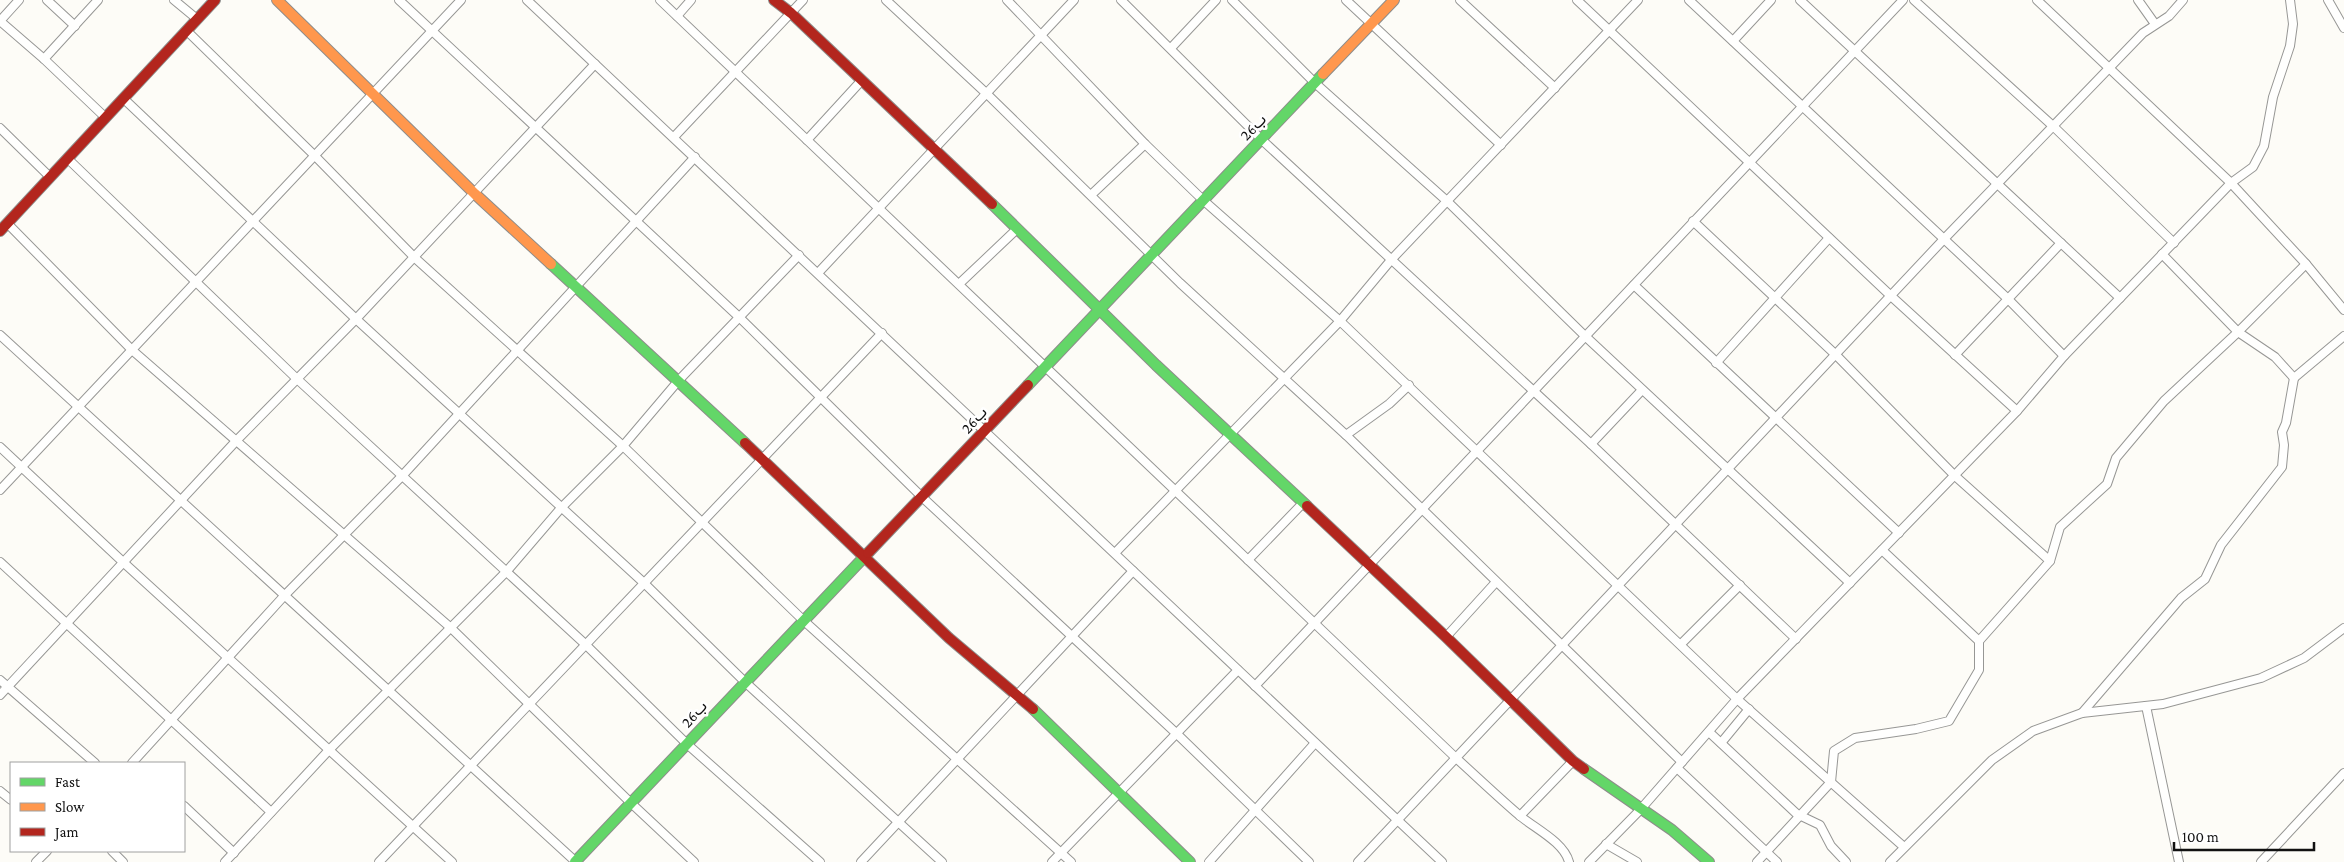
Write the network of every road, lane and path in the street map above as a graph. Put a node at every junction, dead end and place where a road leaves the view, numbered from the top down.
1 (19, 0) edge
2 (47, 0) edge
3 (98, 0) edge
4 (174, 0) edge
5 (215, 0) edge
6 (277, 0) edge
7 (399, 0) edge
8 (461, 0) edge
9 (527, 0) edge
10 (660, 0) edge
11 (691, 0) edge
12 (774, 0) edge
13 (803, 0) edge
14 (886, 0) edge
15 (1006, 0) edge
16 (1074, 0) edge
17 (1121, 0) edge
18 (1216, 0) edge
19 (1232, 0) edge
20 (1346, 0) edge
21 (1394, 0) edge
22 (1460, 0) edge
23 (1578, 0) edge
24 (1638, 0) edge
25 (1689, 0) edge
26 (1770, 0) edge
27 (1800, 0) edge
28 (1903, 0) edge
29 (1914, 0) edge
30 (2037, 0) edge
31 (2138, 0) edge
32 (2183, 0) edge
33 (2290, 0) edge
34 (2328, 0) edge
35 (537, 3) edge
36 (791, 13) junction
37 (677, 16) junction
38 (197, 19) junction
39 (0, 21) edge
40 (2155, 24) junction
41 (1371, 25) junction
42 (75, 26) junction
43 (2344, 28) edge
44 (1609, 30) junction
45 (187, 31) junction
46 (432, 31) junction
47 (1042, 36) junction
48 (1733, 42) junction
49 (1171, 48) junction
50 (1856, 52) junction
51 (44, 59) junction
52 (595, 64) junction
53 (2109, 69) junction
54 (735, 72) junction
55 (862, 80) junction
56 (1315, 83) junction
57 (1555, 88) junction
58 (987, 94) junction
59 (373, 96) junction
60 (124, 99) junction
61 (1802, 106) junction
62 (106, 118) junction
63 (0, 128) edge
64 (536, 128) junction
65 (2054, 128) junction
66 (674, 138) junction
67 (807, 140) junction
68 (1262, 140) junction
69 (1144, 144) junction
70 (1501, 145) junction
71 (936, 150) junction
72 (315, 156) junction
73 (695, 157) junction
74 (68, 160) junction
75 (1750, 163) junction
76 (50, 177) junction
77 (2231, 183) junction
78 (1998, 184) junction
79 (475, 194) junction
80 (1091, 195) junction
81 (1203, 200) junction
82 (1448, 202) junction
83 (879, 210) junction
84 (254, 220) junction
85 (637, 221) junction
86 (1693, 221) junction
87 (3, 227) edge
88 (1016, 229) junction
89 (1829, 238) junction
90 (1944, 239) junction
91 (2061, 243) junction
92 (2174, 243) junction
93 (1151, 254) junction
94 (2162, 254) junction
95 (799, 255) junction
96 (415, 258) junction
97 (1391, 260) junction
98 (2306, 264) junction
99 (818, 273) junction
100 (196, 282) junction
101 (959, 284) junction
102 (1634, 285) junction
103 (575, 287) junction
104 (1891, 296) junction
105 (1774, 297) junction
106 (2120, 298) junction
107 (2008, 300) junction
108 (1099, 310) junction
109 (2344, 310) edge
110 (739, 317) junction
111 (356, 319) junction
112 (1340, 321) junction
113 (2238, 332) junction
114 (882, 333) junction
115 (0, 334) edge
116 (1585, 336) junction
117 (2344, 336) edge
118 (132, 350) junction
119 (518, 352) junction
120 (1836, 355) junction
121 (1955, 355) junction
122 (2064, 356) junction
123 (1716, 363) junction
124 (1046, 366) junction
125 (296, 378) junction
126 (2294, 378) junction
127 (679, 380) junction
128 (1283, 380) junction
129 (1409, 385) junction
130 (1642, 390) junction
131 (1534, 391) junction
132 (822, 397) junction
133 (77, 407) junction
134 (2017, 411) junction
135 (458, 413) junction
136 (1776, 419) junction
137 (984, 432) junction
138 (1229, 435) junction
139 (1346, 435) junction
140 (237, 440) junction
141 (1591, 444) junction
142 (623, 446) junction
143 (0, 447) edge
144 (1478, 450) junction
145 (763, 459) junction
146 (21, 468) junction
147 (1728, 470) junction
148 (1954, 475) junction
149 (402, 476) junction
150 (0, 490) edge
151 (1175, 490) junction
152 (922, 497) junction
153 (182, 502) junction
154 (1303, 503) junction
155 (561, 508) junction
156 (1422, 509) junction
157 (702, 522) junction
158 (1676, 524) junction
159 (1899, 533) junction
160 (344, 535) junction
161 (1882, 550) junction
162 (1115, 553) junction
163 (865, 556) junction
164 (1248, 560) junction
165 (2050, 561) junction
166 (0, 562) edge
167 (123, 562) junction
168 (1369, 565) junction
169 (507, 571) junction
170 (1133, 571) junction
171 (1496, 582) junction
172 (644, 583) junction
173 (1850, 583) junction
174 (1619, 585) junction
175 (1740, 585) junction
176 (284, 596) junction
177 (803, 620) junction
178 (65, 624) junction
179 (1314, 624) junction
180 (451, 628) junction
181 (2344, 628) edge
182 (1072, 636) junction
183 (1446, 637) junction
184 (1796, 639) junction
185 (1979, 641) junction
186 (585, 644) junction
187 (1682, 644) junction
188 (1562, 645) junction
189 (229, 658) junction
190 (1238, 670) junction
191 (0, 680) edge
192 (745, 682) junction
193 (1254, 686) junction
194 (8, 687) junction
195 (389, 691) junction
196 (1017, 694) junction
197 (0, 695) edge
198 (1738, 699) junction
199 (1510, 700) junction
200 (529, 704) junction
201 (2146, 706) junction
202 (1750, 709) junction
203 (2082, 713) junction
204 (170, 718) junction
205 (1709, 732) junction
206 (1177, 734) junction
207 (1721, 743) junction
208 (687, 744) junction
209 (1315, 744) junction
210 (329, 750) junction
211 (1456, 758) junction
212 (958, 759) junction
213 (1573, 761) junction
214 (94, 762) edge
215 (135, 762) edge
216 (471, 765) junction
217 (1680, 765) junction
218 (2344, 773) edge
219 (1831, 782) junction
220 (0, 791) edge
221 (1119, 792) junction
222 (10, 799) edge
223 (631, 803) junction
224 (185, 807) edge
225 (1255, 808) junction
226 (1640, 810) junction
227 (271, 812) junction
228 (1799, 815) junction
229 (1520, 816) junction
230 (899, 822) junction
231 (1397, 822) junction
232 (413, 825) junction
233 (1606, 844) junction
234 (1904, 847) junction
235 (46, 852) edge
236 (113, 852) edge
237 (1061, 852) junction
238 (1766, 852) junction
239 (234, 853) junction
240 (36, 862) edge
241 (123, 862) edge
242 (225, 862) edge
243 (379, 862) edge
244 (452, 862) edge
245 (576, 862) edge
246 (694, 862) edge
247 (820, 862) edge
248 (861, 862) edge
249 (942, 862) edge
250 (1052, 862) edge
251 (1071, 862) edge
252 (1190, 862) edge
253 (1209, 862) edge
254 (1309, 862) edge
255 (1358, 862) edge
256 (1442, 862) edge
257 (1569, 862) edge
258 (1589, 862) edge
259 (1637, 862) edge
260 (1709, 862) edge
261 (1757, 862) edge
262 (1777, 862) edge
263 (1846, 862) edge
264 (1890, 862) edge
265 (2179, 862) edge
266 (2261, 862) edge

1 - 39 street
2 - 42 street
3 - 42 street
4 - 38 street
5 - 38 main road
6 - 59 main road
7 - 46 street
8 - 46 street
9 - 35 street
10 - 37 street
11 - 37 street
12 - 36 main road
13 - 36 street
14 - 58 street
15 - 47 street
16 - 47 street
17 - 49 street
18 - 49 street
19 - 56 street
20 - 41 street
21 - 41 main road, 26ب
22 - 57 street
23 - 44 street
24 - 44 street
25 - 48 street
26 - 48 street
27 - 50 street
28 - 50 street
29 - 65 street
30 - 53 street
31 - 40 street
32 - 40 street
33 - 77 street
34 - 43 street
35 - 52 street
36 - 54 street
36 - 55 main road
37 - 54 street
38 - 45 main road
39 - 51 street
40 - 53 street
41 - 56 main road, 26ب
41 - 70 street
42 - 51 street
44 - 57 street
44 - 75 street
45 - 60 main road
45 - 72 street
46 - 59 street
46 - 64 street
47 - 58 street
47 - 69 street
48 - 61 street
49 - 68 street
50 - 61 street
50 - 78 street
51 - 62 street
52 - 64 street
52 - 66 street
53 - 65 street
53 - 77 street
54 - 66 street
54 - 67 street
55 - 67 street
55 - 71 main road
56 - 68 main road, 26ب
56 - 82 street
57 - 70 street
58 - 71 street
58 - 80 street
59 - 72 street
59 - 79 main road
60 - 62 main road
60 - 84 street
61 - 75 street
61 - 90 street
62 - 74 main road
63 - 76 street
64 - 79 street
64 - 85 street
65 - 78 street
65 - 92 street
66 - 73 street
67 - 83 street
68 - 81 main road, 26ب
68 - 97 street
69 - 80 street
69 - 81 street
70 - 82 street
71 - 83 street
71 - 88 main road
72 - 84 street
72 - 96 street
73 - 85 street
73 - 95 street
74 - 76 main road
74 - 100 street
75 - 86 street
75 - 89 street
76 - 87 main road
77 - 92 street
77 - 98 street
78 - 90 street
78 - 91 street
79 - 96 street
79 - 103 main road
80 - 93 street
81 - 93 main road, 26ب
81 - 112 street
82 - 97 street
82 - 116 street
83 - 99 street
83 - 101 street
84 - 100 street
84 - 111 street
85 - 103 street
85 - 110 street
86 - 102 street
86 - 105 street
87 - 118 street
88 - 101 street
88 - 108 main road
89 - 104 street
89 - 105 street
90 - 104 street
90 - 107 street
91 - 106 street
91 - 107 street
92 - 94 street
93 - 108 main road, 26ب
93 - 128 street
94 - 106 street
94 - 113 street
95 - 99 street
95 - 110 street
96 - 111 street
96 - 119 street
97 - 112 street
97 - 131 street
98 - 109 street
98 - 113 street
99 - 114 street
100 - 118 street
100 - 125 street
101 - 124 street
102 - 116 street
102 - 123 street
103 - 119 street
103 - 127 main road
104 - 120 street
104 - 121 street
105 - 120 street
105 - 123 street
106 - 122 street
107 - 121 street
107 - 122 street
108 - 124 main road, 26ب
108 - 138 main road
110 - 127 street
110 - 132 street
111 - 125 street
111 - 135 street
112 - 128 street
112 - 129 street
113 - 126 street
113 - 165 street
114 - 132 street
114 - 137 street
115 - 133 street
116 - 130 street
116 - 131 street
117 - 126 street
118 - 133 street
118 - 140 street
119 - 135 street
119 - 142 street
120 - 136 street
120 - 148 street
121 - 134 street
122 - 134 street
123 - 136 street
124 - 137 main road, 26ب
124 - 151 street
125 - 140 street
125 - 149 street
126 - 203 street
127 - 142 street
127 - 145 main road
128 - 138 street
128 - 139 street
129 - 139 street
129 - 144 street
130 - 141 street
130 - 147 street
131 - 141 street
131 - 144 street
132 - 145 street
132 - 152 street
133 - 146 street
133 - 153 street
134 - 148 street
135 - 149 street
135 - 155 street
136 - 147 street
136 - 159 street
137 - 152 main road, 26ب
137 - 162 street
138 - 151 street
138 - 154 main road
139 - 156 street
140 - 153 street
140 - 160 street
141 - 158 street
142 - 155 street
142 - 157 street
143 - 146 street
144 - 156 street
144 - 174 street
145 - 157 street
145 - 163 main road
146 - 150 street
146 - 167 street
147 - 158 street
147 - 173 street
148 - 159 street
148 - 165 street
149 - 160 street
149 - 169 street
151 - 162 street
151 - 164 street
152 - 163 main road, 26ب
152 - 182 street
153 - 167 street
153 - 176 street
154 - 164 street
154 - 168 main road
155 - 169 street
155 - 172 street
156 - 168 street
156 - 171 street
157 - 172 street
157 - 177 street
158 - 174 street
158 - 175 street
159 - 161 street
160 - 176 street
160 - 180 street
161 - 173 street
161 - 185 street
162 - 170 street
163 - 177 main road, 26ب
163 - 196 main road
164 - 179 street
165 - 185 street
166 - 178 street
167 - 178 street
167 - 189 street
168 - 179 street
168 - 183 main road
169 - 180 street
169 - 186 street
170 - 182 street
170 - 190 street
171 - 183 street
171 - 188 street
172 - 186 street
172 - 192 street
173 - 184 street
174 - 187 street
174 - 188 street
175 - 184 street
175 - 187 street
176 - 189 street
176 - 195 street
177 - 192 main road, 26ب
177 - 212 street
178 - 194 street
178 - 204 street
179 - 193 street
179 - 211 street
180 - 195 street
180 - 200 street
181 - 201 street
182 - 196 street
182 - 206 street
183 - 199 main road
184 - 198 street
185 - 219 street
186 - 200 street
186 - 208 street
187 - 198 street
188 - 199 street
188 - 217 street
189 - 204 street
189 - 210 street
190 - 193 street
190 - 206 street
191 - 194 street
192 - 208 main road, 26ب
192 - 230 street
193 - 209 street
194 - 197 street
194 - 214 street
195 - 210 street
195 - 216 street
196 - 212 street
196 - 221 main road
198 - 202 street
198 - 205 street
199 - 211 street
199 - 213 main road
200 - 216 street
200 - 223 street
201 - 203 street
201 - 265 street
202 - 207 street
202 - 219 street
203 - 234 street
204 - 215 street
204 - 227 street
205 - 207 street
205 - 217 street
206 - 221 street
206 - 225 street
207 - 228 street
208 - 223 main road, 26ب
208 - 247 street
209 - 225 street
209 - 231 street
210 - 227 street
210 - 232 street
211 - 229 street
211 - 231 street
212 - 230 street
212 - 237 street
213 - 226 main road
213 - 229 street
216 - 232 street
216 - 245 street
217 - 226 street
217 - 238 street
218 - 266 street
219 - 228 street
219 - 234 street
220 - 222 street
221 - 237 street
221 - 252 main road
223 - 245 main road, 26ب
223 - 246 street
224 - 239 street
225 - 253 street
225 - 254 street
226 - 233 street
226 - 260 main road
227 - 239 street
228 - 238 street
228 - 263 street
229 - 257 street
230 - 248 street
230 - 249 street
231 - 255 street
231 - 256 street
232 - 243 street
232 - 244 street
233 - 258 street
233 - 259 street
234 - 264 street
235 - 240 street
236 - 241 street
237 - 250 street
237 - 251 street
238 - 261 street
238 - 262 street
239 - 242 street

